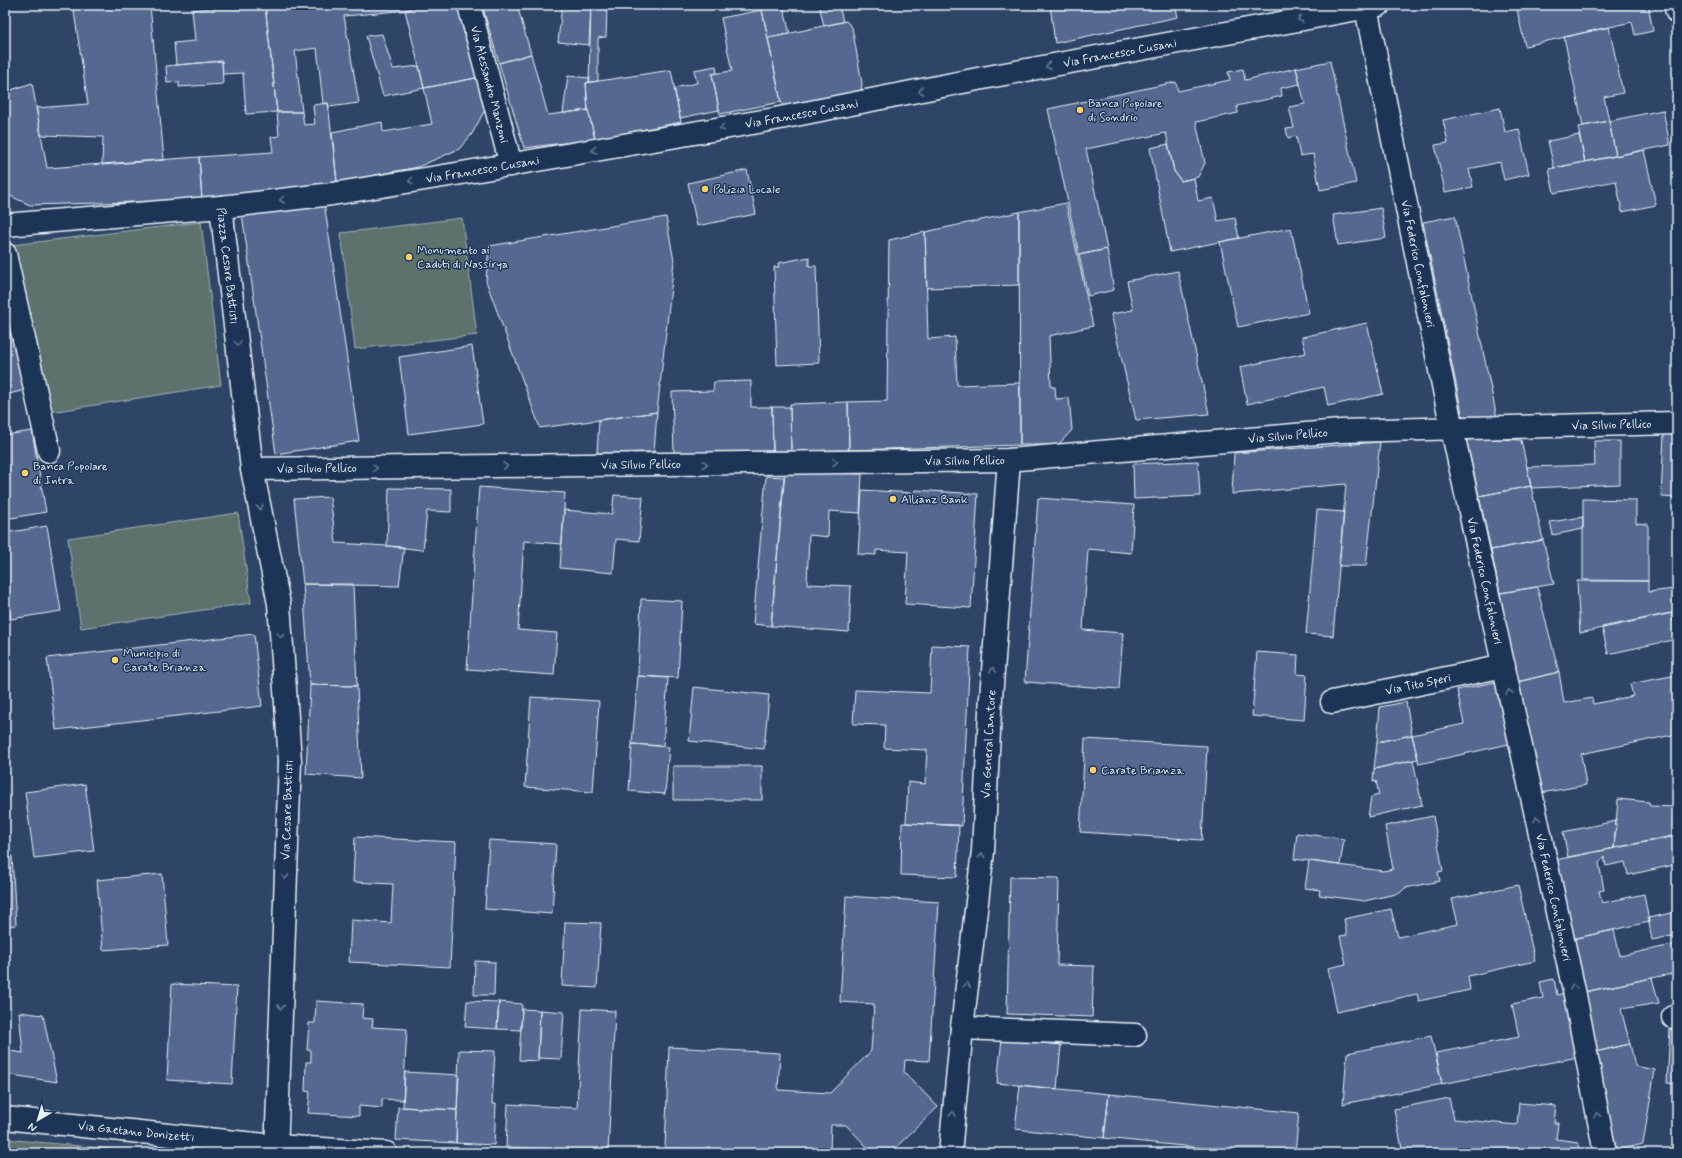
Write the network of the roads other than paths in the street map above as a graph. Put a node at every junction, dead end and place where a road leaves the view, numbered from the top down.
1 (469, 5) edge
2 (1675, 5) edge
3 (1373, 6) edge
4 (1677, 12) edge
5 (511, 165) junction
6 (221, 207) junction
7 (5, 225) edge
8 (5, 254) edge
9 (1677, 423) edge
10 (1452, 429) junction
11 (49, 451) dead end
12 (1009, 460) junction
13 (252, 469) junction
14 (1504, 666) junction
15 (1332, 702) dead end
16 (962, 1028) junction
17 (1135, 1036) dead end
18 (5, 1118) edge
19 (276, 1150) edge
20 (386, 1153) edge
21 (950, 1153) edge
22 (1604, 1153) edge

1 - 5 street, Via Alessandro Manzoni
2 - 4 street
3 -> 5 street, Via Francesco Cusani
3 - 10 street, Via Federico Confalonieri
5 -> 6 street, Via Francesco Cusani
6 - 7 street, Piazza Cesare Battisti
6 -> 13 street, Piazza Cesare Battisti
8 - 11 street
9 - 10 street, Via Silvio Pellico
10 - 12 street, Via Silvio Pellico
10 - 14 street, Via Federico Confalonieri
13 -> 12 street, Via Silvio Pellico
16 -> 12 street, Via General Cantore
13 -> 19 street, Via Cesare Battisti
14 - 15 street, Via Tito Speri
22 -> 14 street, Via Federico Confalonieri
16 - 17 street
21 -> 16 street, Via General Cantore
18 - 19 street, Via Gaetano Donizetti
19 - 20 street, Via Gaetano Donizetti

